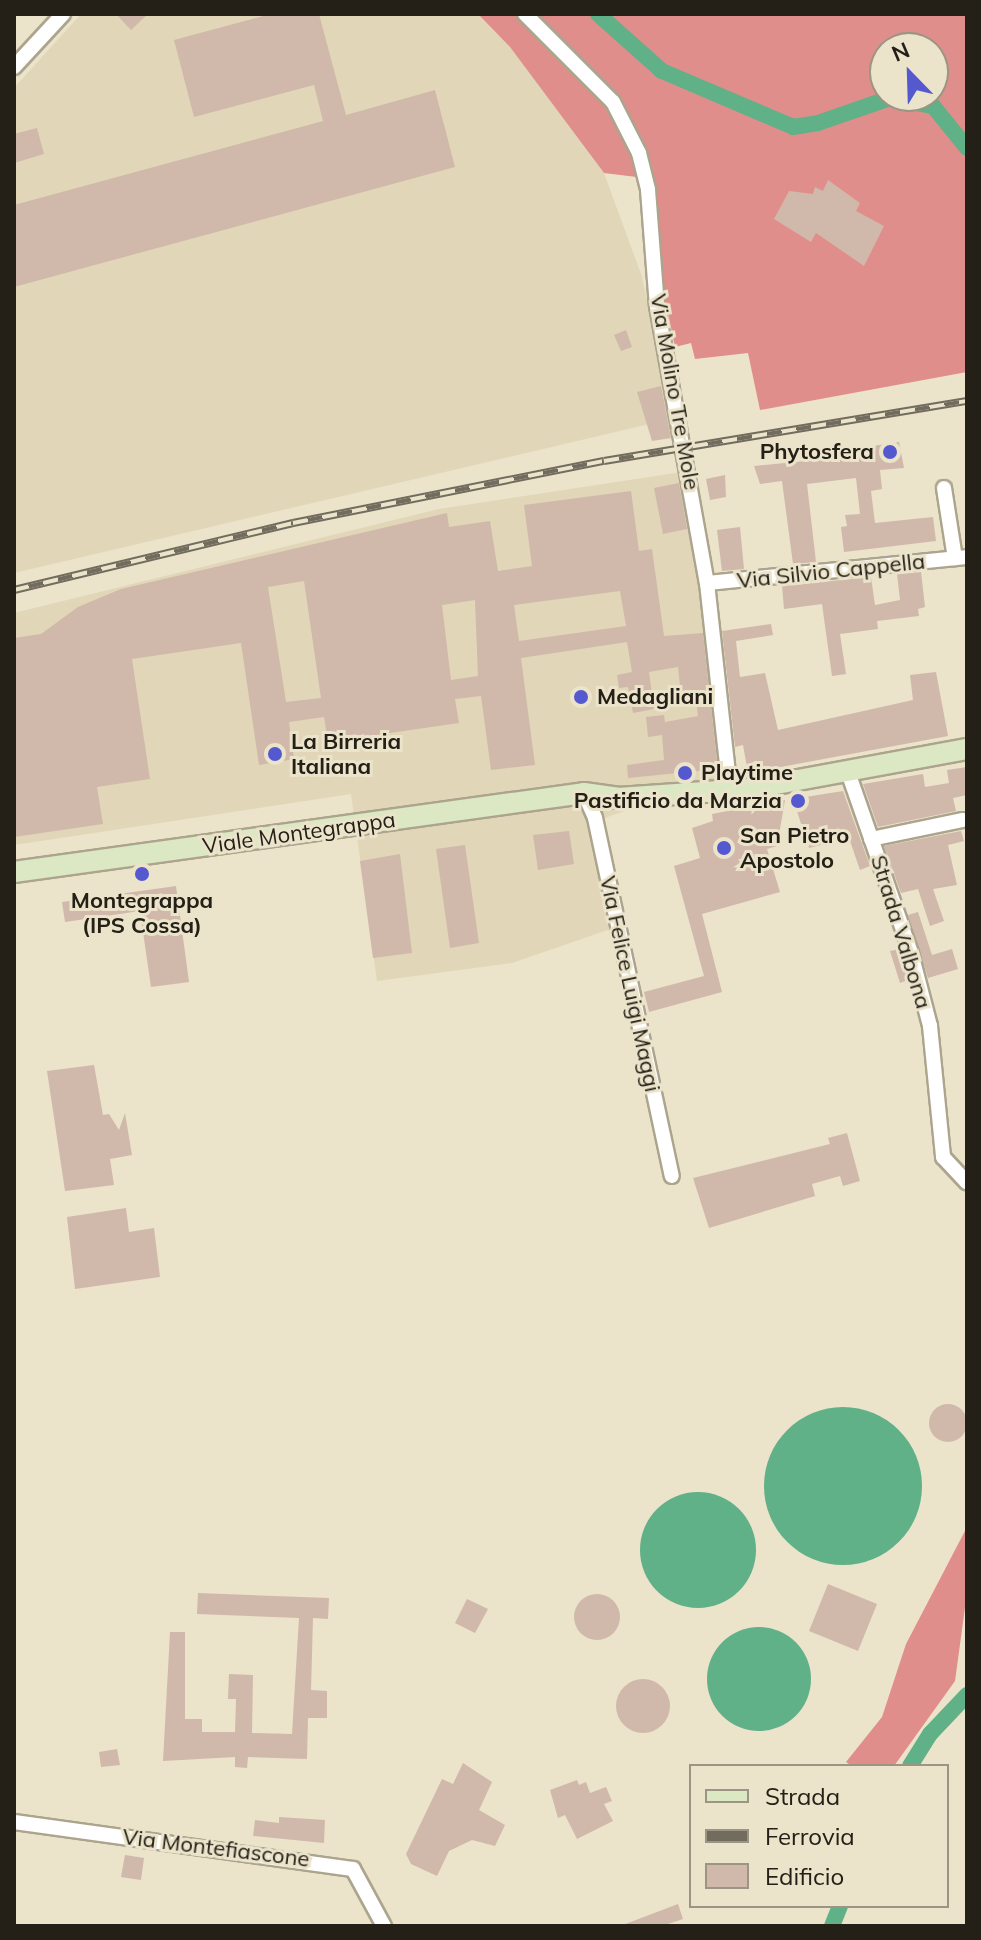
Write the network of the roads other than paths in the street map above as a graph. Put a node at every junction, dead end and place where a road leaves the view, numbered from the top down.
1 (63, 14) edge
2 (525, 14) edge
3 (14, 67) edge
4 (944, 488) dead end
5 (961, 557) edge
6 (707, 583) junction
7 (967, 749) edge
8 (848, 772) junction
9 (730, 790) junction
10 (584, 793) junction
11 (963, 820) dead end
12 (871, 839) junction
13 (14, 872) edge
14 (672, 1176) dead end
15 (966, 1178) edge
16 (14, 1822) edge
17 (384, 1926) edge

1 - 3 street
2 - 6 street, Via Molino Tre Mole
4 - 5 street, Via Silvio Cappella
5 - 6 street, Via Silvio Cappella
6 - 9 street, Via Molino Tre Mole
7 - 8 main road, Viale Montegrappa
8 - 9 main road, Viale Montegrappa
8 - 12 street, Strada Valbona
9 - 10 main road, Viale Montegrappa
10 - 13 main road, Viale Montegrappa
10 - 14 street, Via Felice Luigi Maggi
11 - 12 street
12 - 15 street, Strada Valbona
16 - 17 street, Via Montefiascone

